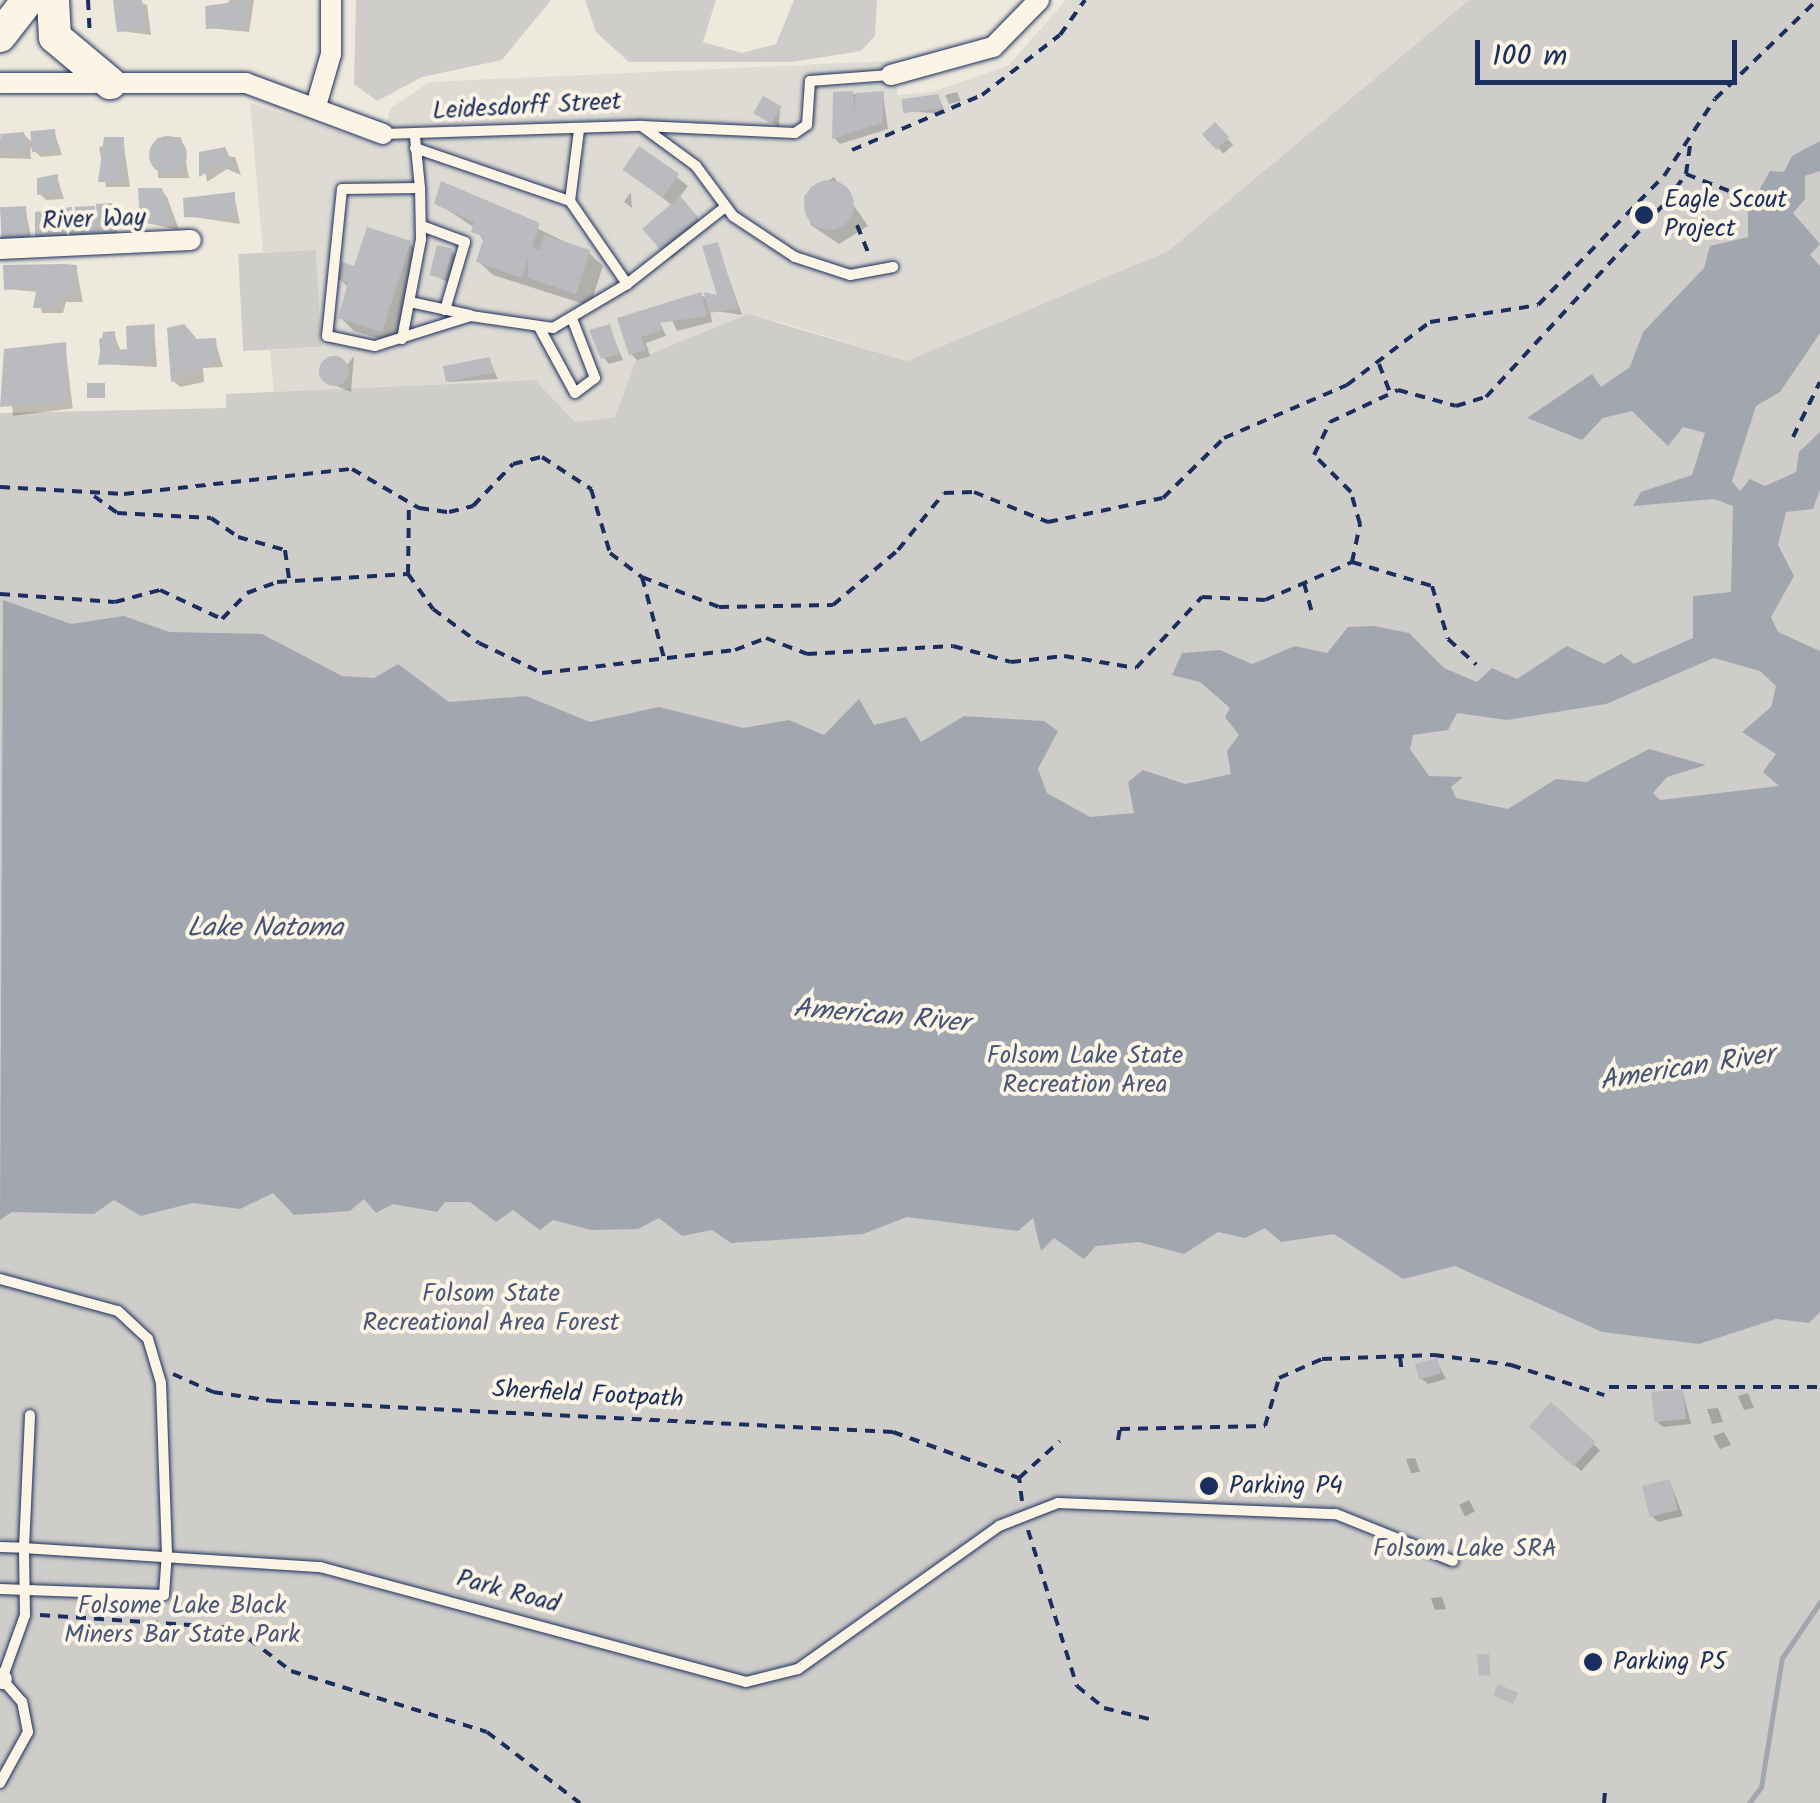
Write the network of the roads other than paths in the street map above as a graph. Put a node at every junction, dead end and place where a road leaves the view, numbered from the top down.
1 (28, 0) edge
2 (53, 0) edge
3 (331, 0) edge
4 (1039, 0) edge
5 (0, 36) edge
6 (892, 75) joint
7 (0, 83) edge
8 (110, 83) junction
9 (316, 106) junction
10 (642, 126) junction
11 (579, 130) junction
12 (383, 134) joint
13 (415, 143) junction
14 (420, 188) junction
15 (570, 201) junction
16 (724, 208) junction
17 (422, 226) junction
18 (191, 240) dead end
19 (0, 248) edge
20 (893, 267) dead end
21 (628, 284) junction
22 (410, 302) junction
23 (444, 310) junction
24 (472, 316) junction
25 (573, 321) junction
26 (540, 327) junction
27 (402, 339) junction
28 (0, 1279) edge
29 (30, 1416) dead end
30 (0, 1547) edge
31 (24, 1548) junction
32 (167, 1552) junction
33 (1453, 1561) dead end
34 (0, 1589) edge
35 (24, 1590) junction
36 (1, 1678) edge
37 (0, 1783) edge

1 - 5 main road
2 - 8 main road
3 - 9 street
4 - 6 street, Leidesdorff Street
6 - 10 lane, Leidesdorff Street
7 - 8 street, Leidesdorff Street
8 - 9 street, Leidesdorff Street
9 - 12 street, Leidesdorff Street
10 - 11 lane, Leidesdorff Street
10 - 16 lane
11 - 13 lane, Leidesdorff Street
11 - 15 lane
12 - 13 lane, Leidesdorff Street
13 - 14 lane
13 - 15 lane
14 - 17 lane
14 - 27 lane
15 - 21 lane
16 - 20 lane
16 - 21 lane
17 - 22 lane
17 - 23 lane
18 - 19 street, River Way
21 - 25 lane
22 - 23 lane
22 - 27 lane
23 - 24 lane
24 - 26 lane
24 - 27 lane
25 - 26 lane
25 - 26 lane
28 - 32 lane
29 - 31 lane
30 - 31 lane, Park Road
31 - 32 lane, Park Road
31 - 35 lane
32 - 33 lane, Park Road
32 - 35 lane
34 - 35 lane
35 - 36 lane
36 - 37 lane

